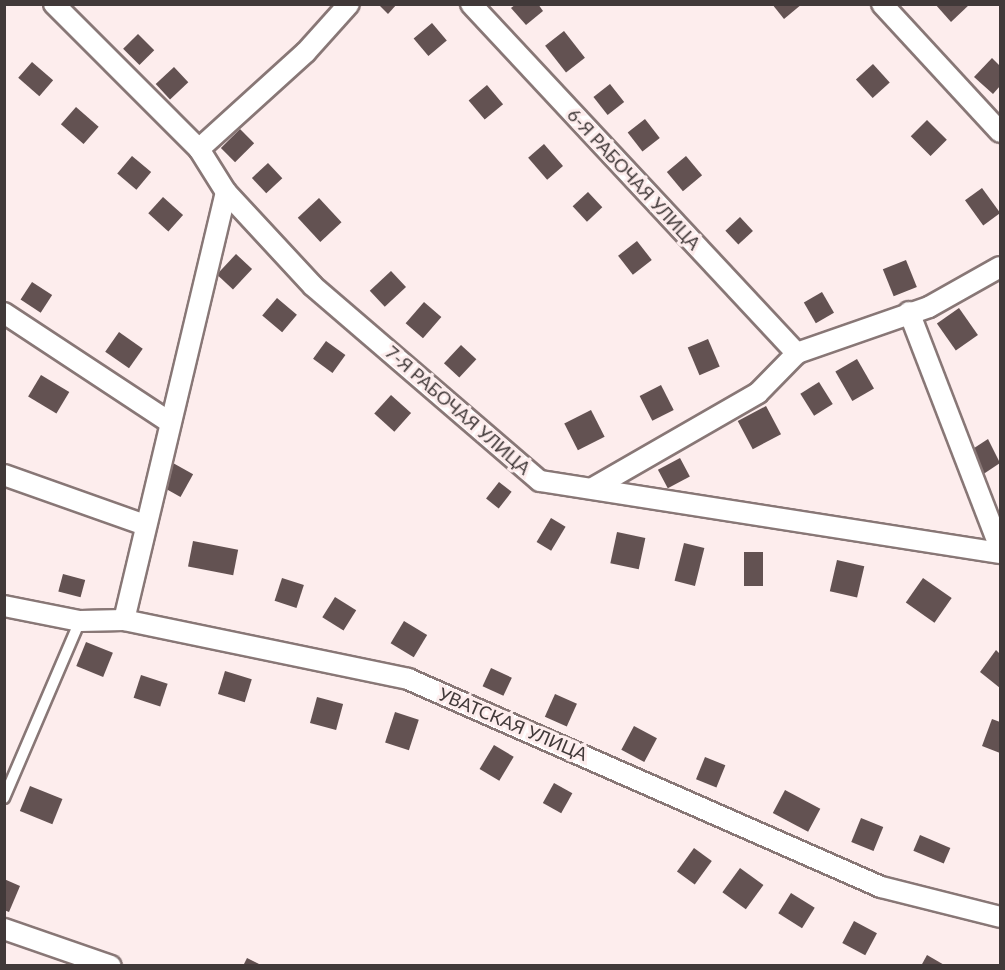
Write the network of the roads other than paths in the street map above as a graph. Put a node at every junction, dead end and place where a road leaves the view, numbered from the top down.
1 (54, 4) edge
2 (350, 4) edge
3 (471, 4) edge
4 (882, 4) edge
5 (1000, 132) edge
6 (199, 149) junction
7 (226, 192) junction
8 (1000, 267) edge
9 (909, 312) junction
10 (4, 313) edge
11 (797, 353) junction
12 (168, 422) junction
13 (4, 475) edge
14 (593, 488) junction
15 (145, 525) junction
16 (1000, 548) edge
17 (1000, 553) edge
18 (4, 606) edge
19 (124, 620) junction
20 (80, 621) junction
21 (4, 798) edge
22 (1000, 917) edge
23 (4, 929) edge
24 (111, 966) edge

1 - 6 street, 7-Я РАБОЧАЯ УЛИЦА
2 - 6 street
3 - 11 street, 6-Я РАБОЧАЯ УЛИЦА
4 - 5 street
6 - 7 street, 7-Я РАБОЧАЯ УЛИЦА
7 - 12 street
7 - 14 street, 7-Я РАБОЧАЯ УЛИЦА
8 - 9 street
9 - 11 street
9 - 16 street
10 - 12 street
11 - 14 street
12 - 15 street
13 - 15 street
14 - 17 street, 7-Я РАБОЧАЯ УЛИЦА
15 - 19 street
18 - 20 street, УВАТСКАЯ УЛИЦА
19 - 20 street, УВАТСКАЯ УЛИЦА
19 - 22 street, УВАТСКАЯ УЛИЦА
20 - 21 lane
23 - 24 street

